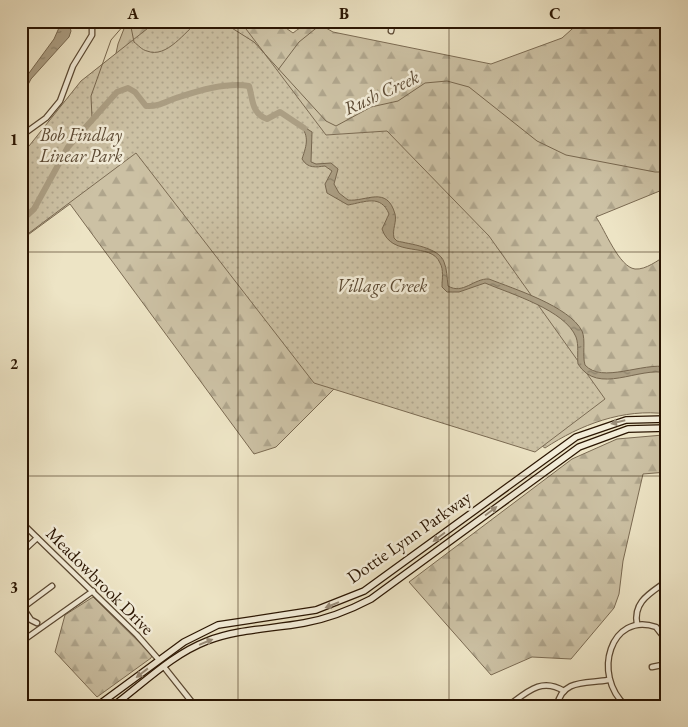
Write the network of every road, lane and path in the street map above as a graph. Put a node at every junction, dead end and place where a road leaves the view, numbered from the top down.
1 (24, 21) edge
2 (92, 21) edge
3 (393, 21) edge
4 (21, 26) edge
5 (392, 31) dead end
6 (21, 136) edge
7 (667, 419) edge
8 (667, 428) edge
9 (563, 444) junction
10 (570, 453) junction
11 (21, 522) edge
12 (37, 538) junction
13 (21, 553) edge
14 (390, 573) junction
15 (396, 581) junction
16 (667, 581) edge
17 (52, 586) dead end
18 (93, 591) junction
19 (22, 608) edge
20 (637, 624) junction
21 (41, 628) junction
22 (667, 641) edge
23 (21, 642) edge
24 (184, 642) junction
25 (159, 660) junction
26 (667, 664) edge
27 (164, 667) junction
28 (652, 667) dead end
29 (608, 680) junction
30 (564, 691) junction
31 (106, 703) edge
32 (97, 706) edge
33 (113, 706) edge
34 (195, 706) edge
35 (508, 706) edge
36 (557, 706) edge
37 (626, 706) edge

1 - 4 street
2 - 6 street
3 - 5 street
7 -> 9 main road, Dottie Lynn Parkway
8 - 10 main road, Dottie Lynn Parkway
9 - 10 main road
9 -> 14 main road, Dottie Lynn Parkway
15 -> 10 main road, Dottie Lynn Parkway
11 - 12 street, Meadowbrook Drive
12 - 13 street
12 - 18 street, Meadowbrook Drive
14 - 15 main road
14 -> 24 main road, Dottie Lynn Parkway
27 -> 15 main road, Dottie Lynn Parkway
16 - 20 street
17 - 19 street
18 - 21 street
18 - 25 street, Meadowbrook Drive
19 - 21 street
20 - 22 street
20 - 29 street
21 - 23 street
24 - 25 main road, Dottie Lynn Parkway
24 - 27 main road
25 -> 31 main road, Dottie Lynn Parkway
26 - 28 street
27 - 33 main road
27 - 34 street
29 - 30 street
29 - 37 street
30 - 35 street
30 - 36 street
31 - 32 main road, Dottie Lynn Parkway

